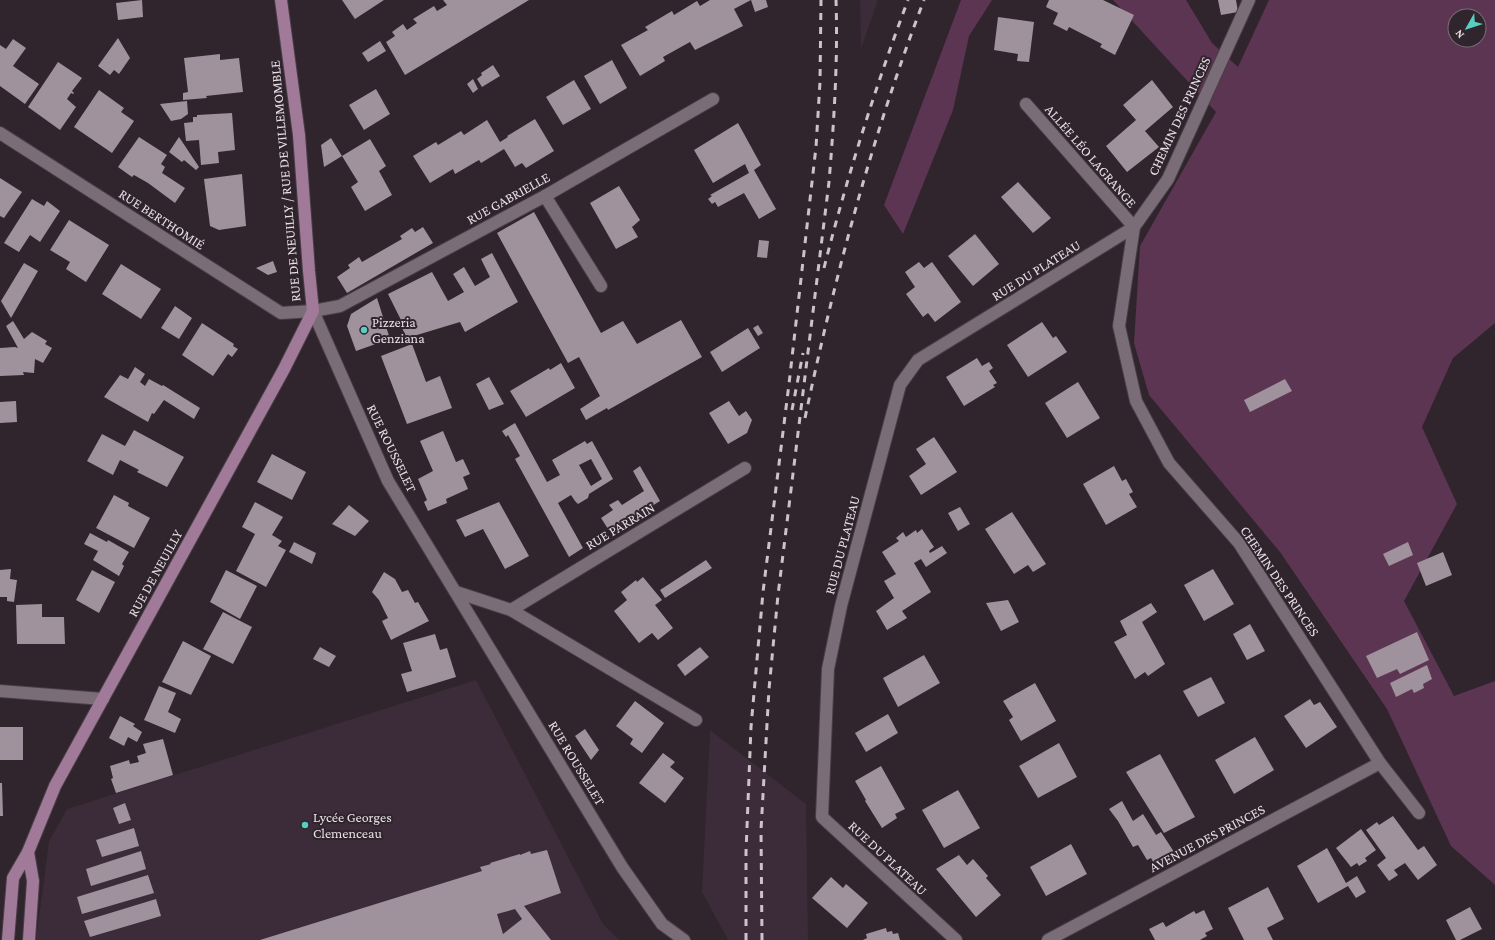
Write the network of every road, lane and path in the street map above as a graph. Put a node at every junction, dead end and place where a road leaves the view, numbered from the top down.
1 (281, 0) edge
2 (1249, 0) edge
3 (713, 99) dead end
4 (1026, 104) dead end
5 (0, 133) edge
6 (545, 196) junction
7 (1134, 227) junction
8 (601, 286) dead end
9 (313, 311) junction
10 (744, 468) dead end
11 (456, 592) junction
12 (511, 610) junction
13 (0, 691) edge
14 (103, 699) junction
15 (696, 720) dead end
16 (1380, 763) junction
17 (1419, 814) dead end
18 (28, 852) junction
19 (8, 940) edge
20 (29, 940) edge
21 (684, 940) edge
22 (956, 940) edge
23 (1048, 940) edge

1 - 9 main road, RUE DE NEUILLY / RUE DE VILLEMOMBLE
2 - 7 street, CHEMIN DES PRINCES
3 - 6 street, RUE GABRIELLE
4 - 7 street, ALLÉE LÉO LAGRANGE
5 - 9 street, RUE BERTHOMIÉ
6 - 8 street
6 - 9 street, RUE GABRIELLE
7 - 16 street, CHEMIN DES PRINCES
7 - 22 street, RUE DU PLATEAU
9 - 11 street, RUE ROUSSELET
9 - 14 main road, RUE DE NEUILLY
10 - 12 street, RUE PARRAIN
11 - 12 street
11 - 21 street, RUE ROUSSELET
12 - 15 street
13 - 14 street
14 - 18 main road, RUE DE NEUILLY
16 - 17 street, CHEMIN DES PRINCES
16 - 23 street, AVENUE DES PRINCES
18 - 19 main road, RUE DE NEUILLY
18 - 20 main road

